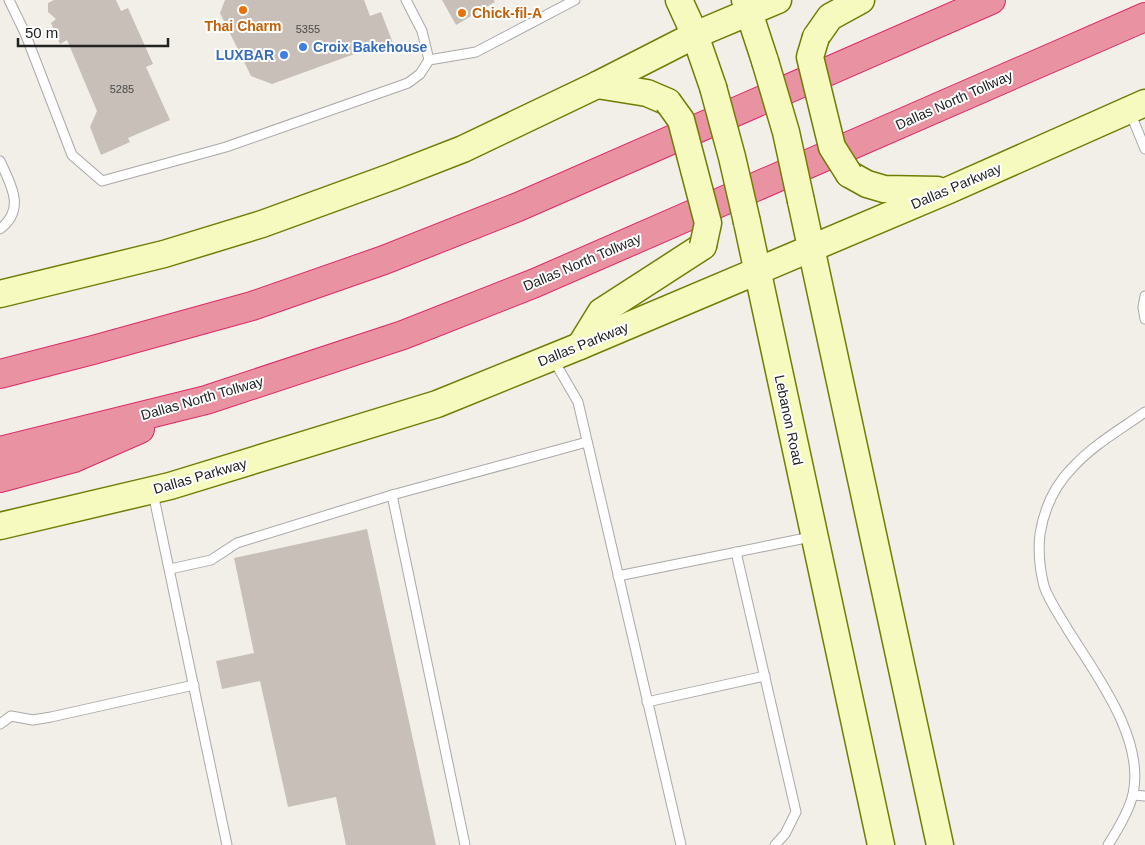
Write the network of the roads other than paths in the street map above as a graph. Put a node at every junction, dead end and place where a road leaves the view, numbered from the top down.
1 (9, 0) edge
2 (406, 0) edge
3 (575, 0) edge
4 (679, 0) edge
5 (778, 0) edge
6 (861, 0) edge
7 (991, 0) edge
8 (747, 6) edge
9 (1145, 17) edge
10 (695, 35) junction
11 (429, 60) junction
12 (597, 85) junction
13 (1137, 107) edge
14 (1145, 149) edge
15 (0, 161) edge
16 (949, 190) junction
17 (0, 229) edge
18 (811, 248) junction
19 (757, 271) junction
20 (0, 294) edge
21 (1145, 296) edge
22 (1145, 320) edge
23 (580, 346) junction
24 (552, 357) junction
25 (3, 372) edge
26 (206, 400) junction
27 (1145, 412) edge
28 (587, 442) junction
29 (0, 451) edge
30 (0, 478) edge
31 (152, 490) junction
32 (392, 495) junction
33 (0, 526) edge
34 (814, 536) junction
35 (736, 552) junction
36 (170, 569) junction
37 (618, 576) junction
38 (765, 676) junction
39 (194, 684) junction
40 (647, 702) junction
41 (0, 724) edge
42 (1133, 795) junction
43 (1145, 796) edge
44 (227, 845) edge
45 (465, 845) edge
46 (681, 845) edge
47 (775, 845) edge
48 (881, 845) edge
49 (940, 845) edge
50 (1108, 845) edge

1 - 11 lane
2 - 11 lane
3 - 11 lane
4 - 10 main road, Lebanon Road
5 - 8 main road
6 - 16 main road, bridge
7 - 25 highway
8 - 10 main road
8 - 18 main road, bridge
9 - 26 highway, Dallas North Tollway
10 - 12 main road
10 - 19 main road, Lebanon Road, bridge
12 - 20 main road
12 - 23 main road, bridge
13 - 14 lane
13 - 16 main road, Dallas Parkway
15 - 17 lane
16 - 18 main road, Dallas Parkway
18 - 19 main road, Dallas Parkway
18 - 49 main road
19 - 23 main road, Dallas Parkway
19 - 34 main road, Lebanon Road
21 - 22 lane
23 - 24 main road, Dallas Parkway
24 - 28 lane
24 - 31 main road, Dallas Parkway
26 - 29 highway, Dallas North Tollway
26 - 30 highway
27 - 42 lane
28 - 32 lane
28 - 37 lane
31 - 33 main road, Dallas Parkway
31 - 36 lane
32 - 36 lane
32 - 45 lane
34 - 35 lane
34 - 48 main road, Lebanon Road
35 - 37 lane
35 - 38 lane
36 - 39 lane
37 - 40 lane
38 - 40 lane
38 - 47 lane
39 - 41 lane
39 - 44 lane
40 - 46 lane
42 - 43 lane
42 - 50 lane

